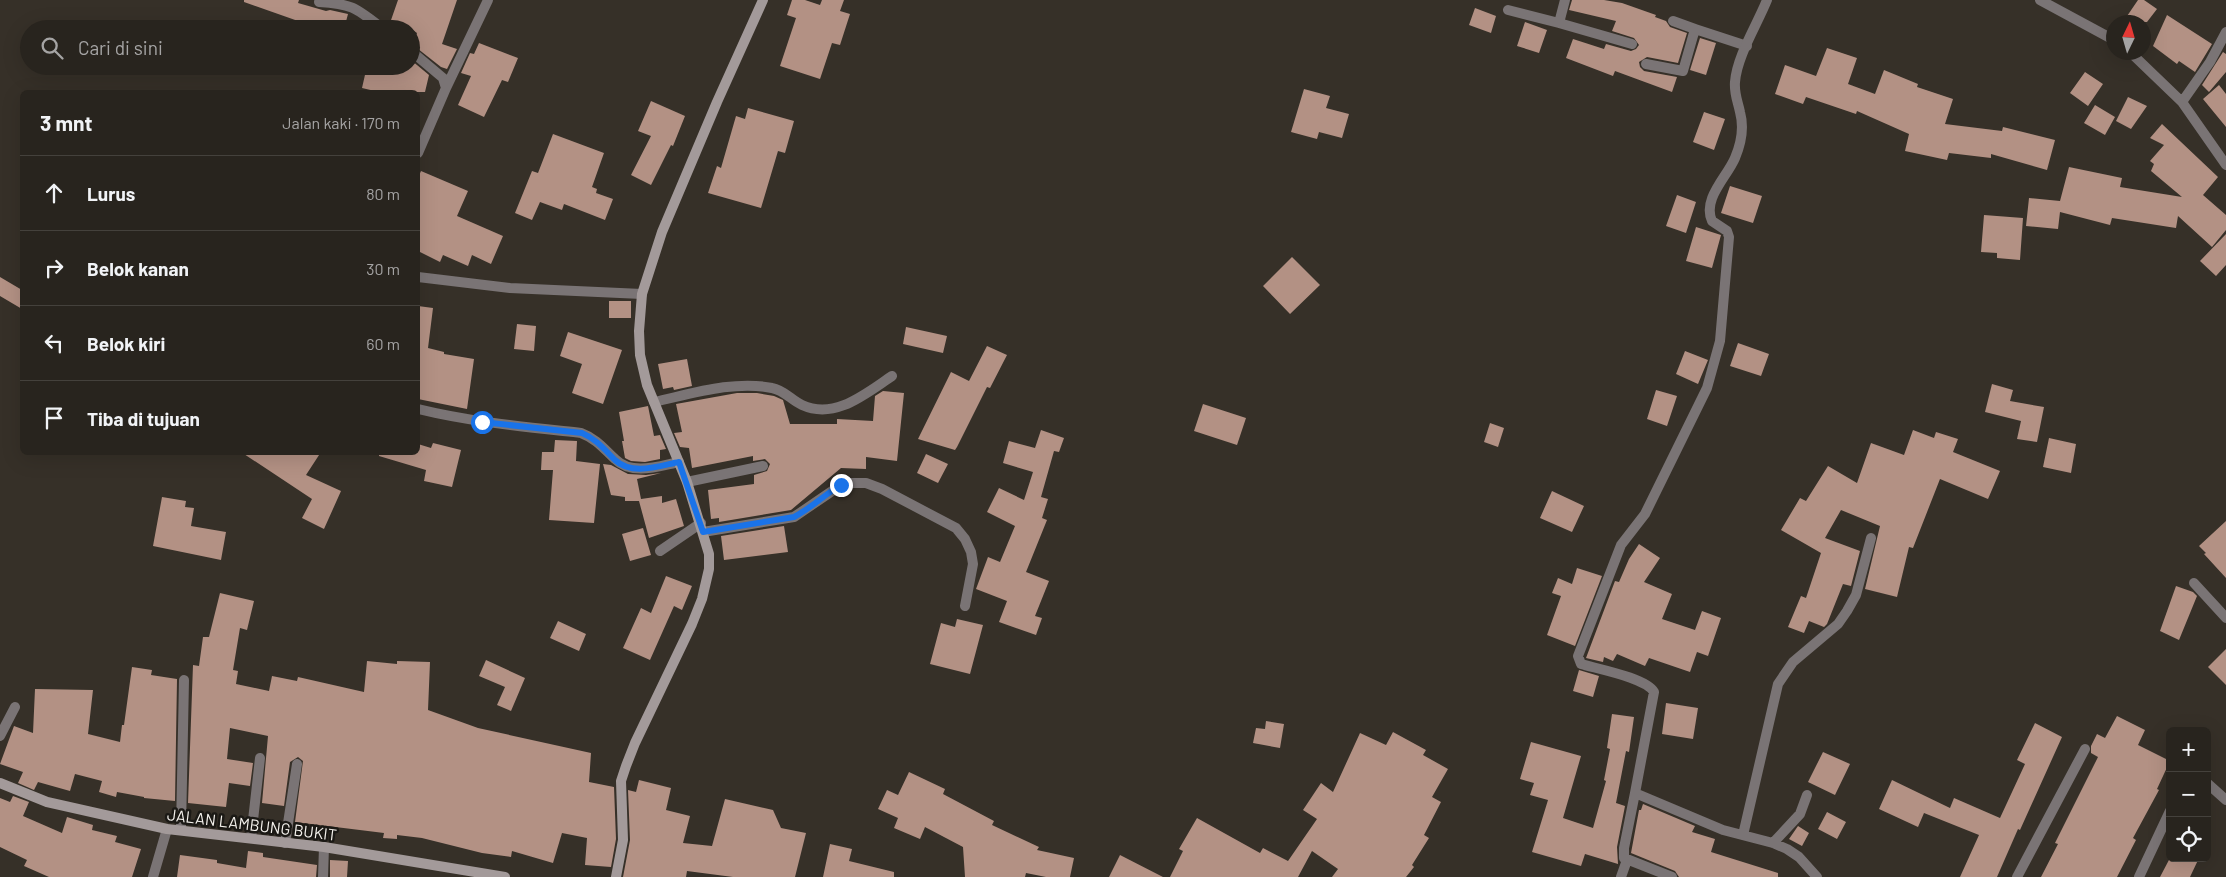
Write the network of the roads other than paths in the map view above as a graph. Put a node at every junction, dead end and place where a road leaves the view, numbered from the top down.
1 (488, 0) edge
2 (763, 0) edge
3 (1565, 0) edge
4 (1766, 0) edge
5 (2040, 0) edge
6 (318, 2) dead end
7 (2058, 4) edge
8 (1508, 10) dead end
9 (371, 20) edge
10 (1673, 21) dead end
11 (1559, 23) junction
12 (1695, 29) junction
13 (2226, 32) edge
14 (2106, 35) edge
15 (1632, 44) dead end
16 (1747, 46) junction
17 (420, 59) edge
18 (2138, 60) edge
19 (1646, 64) dead end
20 (446, 88) junction
21 (2182, 102) junction
22 (420, 148) edge
23 (2226, 165) edge
24 (420, 277) edge
25 (642, 294) junction
26 (892, 376) dead end
27 (654, 402) junction
28 (420, 409) edge
29 (679, 462) junction
30 (763, 466) dead end
31 (687, 482) junction
32 (702, 527) junction
33 (1871, 538) dead end
34 (660, 551) dead end
35 (2194, 583) dead end
36 (965, 606) dead end
37 (2226, 618) edge
38 (184, 680) dead end
39 (15, 707) dead end
40 (0, 736) edge
41 (2085, 748) dead end
42 (260, 758) dead end
43 (297, 764) dead end
44 (0, 783) edge
45 (2211, 787) edge
46 (1635, 793) junction
47 (1807, 795) dead end
48 (2226, 800) edge
49 (2167, 817) edge
50 (167, 829) junction
51 (181, 829) junction
52 (1743, 835) junction
53 (251, 838) junction
54 (285, 842) junction
55 (1773, 843) junction
56 (324, 847) junction
57 (1627, 860) junction
58 (476, 874) edge
59 (153, 877) edge
60 (323, 877) edge
61 (505, 877) edge
62 (616, 877) edge
63 (1621, 877) edge
64 (1672, 877) edge
65 (1817, 877) edge
66 (2017, 877) edge
67 (2139, 877) edge

1 - 20 street
2 - 25 street
3 - 11 street
4 - 16 street
5 - 7 street
6 - 9 street
7 - 14 street
8 - 11 street
10 - 12 street
11 - 15 street
12 - 16 street
12 - 19 street
13 - 21 street
16 - 46 street
17 - 20 street
18 - 21 street
20 - 22 street
21 - 23 street
24 - 25 street
25 - 27 street
26 - 27 street
27 - 29 street
28 - 29 street
29 - 31 street
30 - 31 street
31 - 32 street
32 - 34 street
32 - 36 street
32 - 62 street
33 - 52 street
35 - 37 street
38 - 51 street
39 - 40 street
41 - 66 street
42 - 53 street
43 - 54 street
44 - 50 street, JALAN LAMBUNG BUKIT
45 - 48 street
46 - 52 street
46 - 57 street
47 - 55 street
49 - 67 street
50 - 51 street, JALAN LAMBUNG BUKIT
50 - 59 street
51 - 53 street, JALAN LAMBUNG BUKIT
52 - 55 street
53 - 54 street, JALAN LAMBUNG BUKIT
54 - 56 street, JALAN LAMBUNG BUKIT
55 - 65 street
56 - 58 street, JALAN LAMBUNG BUKIT
56 - 60 street
57 - 63 street
57 - 64 street
58 - 61 street, JALAN LAMBUNG BUKIT

